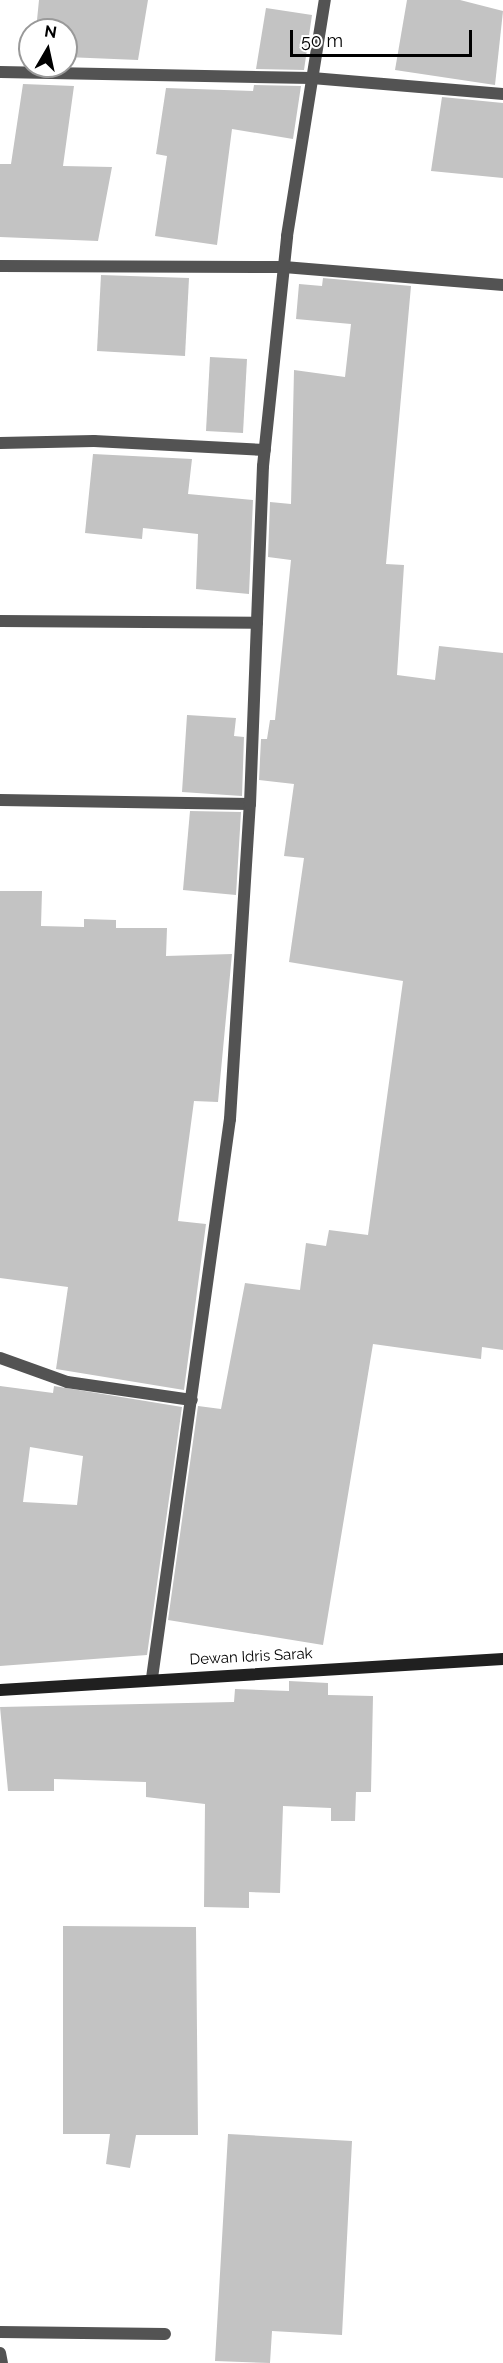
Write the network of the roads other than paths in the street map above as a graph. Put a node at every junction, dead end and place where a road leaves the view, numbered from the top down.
1 (325, 0) edge
2 (0, 72) edge
3 (312, 78) junction
4 (503, 94) edge
5 (0, 266) edge
6 (284, 267) junction
7 (503, 285) edge
8 (0, 443) edge
9 (265, 450) junction
10 (0, 621) edge
11 (257, 623) junction
12 (0, 800) edge
13 (250, 804) junction
14 (0, 1358) edge
15 (192, 1400) junction
16 (503, 1659) edge
17 (152, 1678) junction
18 (0, 1690) edge
19 (0, 2332) edge
20 (165, 2334) dead end
21 (0, 2353) edge
22 (2, 2363) edge

1 - 3 street
2 - 3 street
3 - 4 street
3 - 6 street
5 - 6 street
6 - 7 street
6 - 9 street
8 - 9 street
9 - 11 street
10 - 11 street
11 - 13 street
12 - 13 street
13 - 15 street
14 - 15 street
15 - 17 street
16 - 17 main road, Dewan Idris Sarak
17 - 18 main road, Dewan Idris Sarak
19 - 20 street
21 - 22 street

